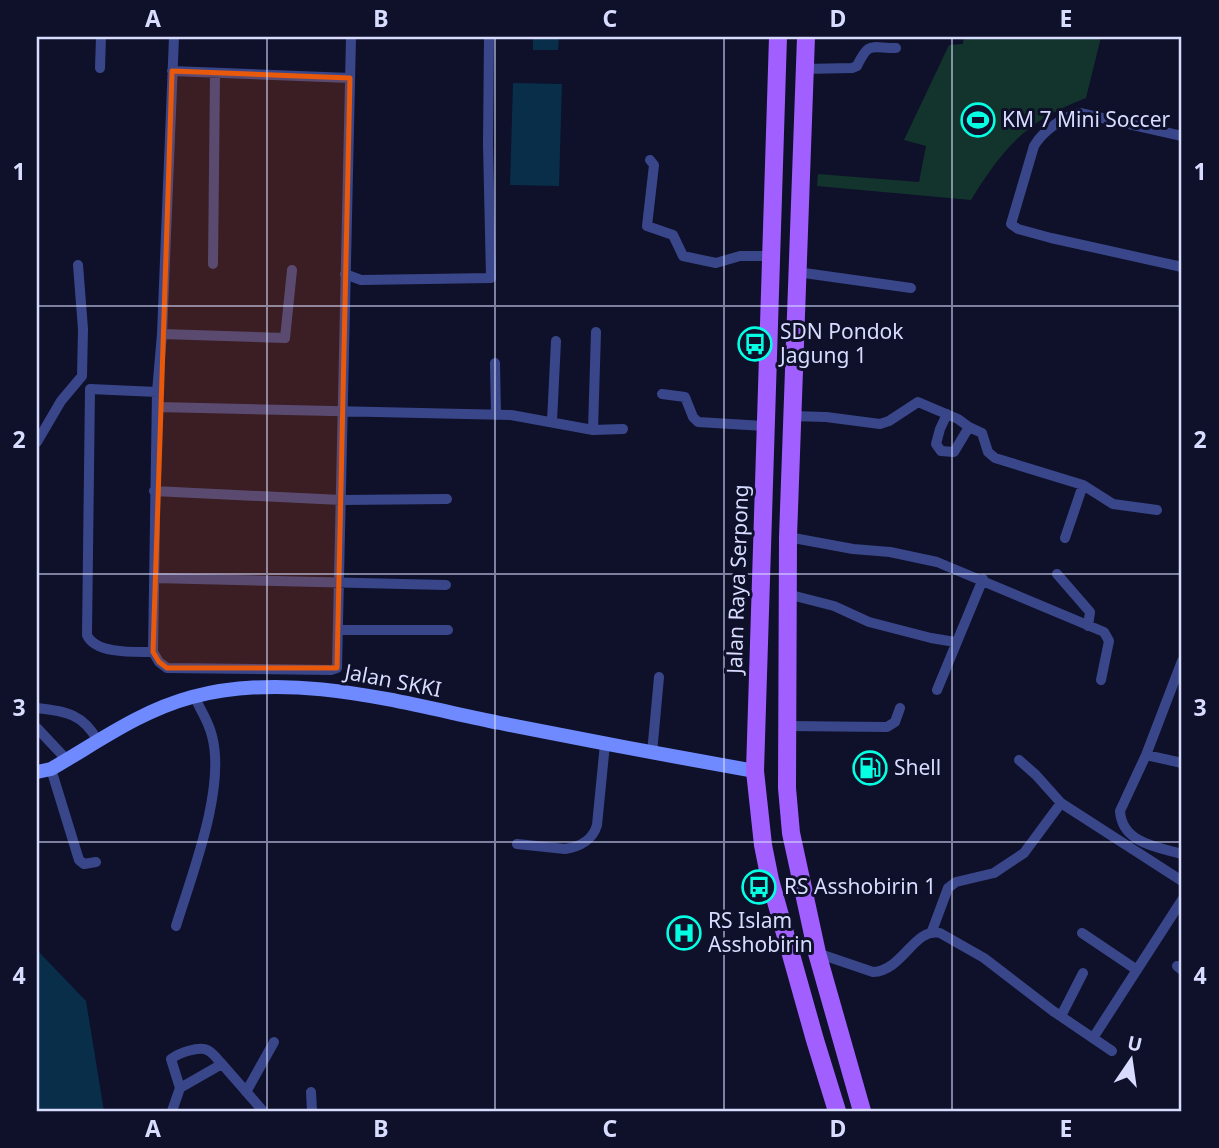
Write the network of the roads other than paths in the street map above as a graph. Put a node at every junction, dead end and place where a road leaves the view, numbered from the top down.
1 (101, 37) edge
2 (174, 37) edge
3 (351, 37) edge
4 (489, 37) edge
5 (778, 37) edge
6 (806, 37) edge
7 (896, 48) dead end
8 (100, 68) dead end
9 (804, 69) junction
10 (172, 71) junction
11 (215, 74) junction
12 (350, 78) junction
13 (1182, 136) edge
14 (650, 160) dead end
15 (771, 256) junction
16 (213, 264) dead end
17 (78, 265) dead end
18 (1182, 267) edge
19 (292, 270) dead end
20 (797, 272) junction
21 (345, 274) junction
22 (911, 288) dead end
23 (596, 332) dead end
24 (162, 334) junction
25 (556, 341) dead end
26 (495, 363) dead end
27 (157, 391) junction
28 (662, 394) dead end
29 (157, 407) junction
30 (343, 410) junction
31 (947, 414) junction
32 (496, 415) junction
33 (791, 416) junction
34 (552, 421) junction
35 (765, 426) junction
36 (969, 427) junction
37 (623, 429) dead end
38 (593, 430) junction
39 (37, 442) edge
40 (1083, 485) junction
41 (154, 491) junction
42 (447, 499) dead end
43 (341, 500) junction
44 (1157, 510) dead end
45 (788, 537) junction
46 (1065, 538) dead end
47 (1057, 573) dead end
48 (154, 578) junction
49 (983, 579) junction
50 (339, 582) junction
51 (446, 585) dead end
52 (788, 594) junction
53 (1088, 626) junction
54 (447, 629) dead end
55 (338, 631) junction
56 (955, 642) junction
57 (153, 652) junction
58 (1182, 661) edge
59 (659, 677) dead end
60 (1179, 679) edge
61 (1101, 680) dead end
62 (937, 690) dead end
63 (194, 696) junction
64 (900, 708) dead end
65 (37, 709) edge
66 (786, 726) junction
67 (37, 728) edge
68 (98, 741) junction
69 (605, 744) junction
70 (652, 753) junction
71 (1146, 755) junction
72 (67, 760) junction
73 (1020, 760) dead end
74 (1182, 764) edge
75 (44, 770) edge
76 (755, 771) junction
77 (1061, 803) junction
78 (517, 844) dead end
79 (1182, 854) edge
80 (96, 862) dead end
81 (1182, 881) edge
82 (1182, 900) edge
83 (176, 926) dead end
84 (932, 931) junction
85 (1082, 933) dead end
86 (817, 953) junction
87 (1137, 970) junction
88 (1083, 973) dead end
89 (824, 980) junction
90 (799, 983) junction
91 (1060, 1016) junction
92 (1093, 1038) junction
93 (274, 1042) dead end
94 (1112, 1051) dead end
95 (222, 1064) junction
96 (180, 1088) junction
97 (246, 1092) junction
98 (311, 1092) dead end
99 (172, 1111) edge
100 (263, 1111) edge
101 (312, 1111) edge
102 (837, 1111) edge
103 (862, 1111) edge

1 - 8 street
2 - 10 street
3 - 12 street
4 - 21 street
5 - 15 main road, Jalan Raya Serpong
6 - 9 main road
7 - 9 street
9 - 20 main road
10 - 11 street
10 - 24 street
11 - 12 street
11 - 16 street
12 - 21 street
13 - 18 street
14 - 15 street
15 - 35 main road, Jalan Raya Serpong
17 - 39 street
19 - 24 street
20 - 22 street
20 - 33 main road
21 - 30 street
23 - 38 street
24 - 27 street
25 - 34 street
26 - 32 street
27 - 29 street
27 - 57 street
28 - 35 street
29 - 30 street
29 - 41 street
30 - 32 street
30 - 43 street
31 - 33 street
31 - 36 street
31 - 36 street
32 - 34 street
33 - 45 main road
34 - 38 street
35 - 76 main road, Jalan Raya Serpong
36 - 40 street
37 - 38 street
40 - 44 street
40 - 46 street
41 - 43 street
41 - 48 street
42 - 43 street
43 - 50 street
45 - 49 street
45 - 52 main road
47 - 53 street
48 - 50 street
48 - 57 street
49 - 53 street
49 - 56 street
50 - 51 street
50 - 55 street
52 - 56 street
52 - 66 main road
53 - 61 street
54 - 55 street
55 - 57 street
56 - 62 street
58 - 60 street
59 - 70 street
60 - 71 street
63 - 68 main road, Jalan SKKI
63 - 69 main road, Jalan SKKI
63 - 83 street
64 - 66 street
65 - 68 street
66 - 86 main road
67 - 72 street
68 - 72 main road, Jalan SKKI
69 - 70 main road, Jalan SKKI
69 - 78 street
70 - 76 main road, Jalan SKKI
71 - 74 street
71 - 79 street
72 - 75 main road, Jalan SKKI
73 - 77 street
75 - 80 street
76 - 90 main road, Jalan Raya Serpong
77 - 81 street
77 - 84 street
82 - 87 street
84 - 86 street
84 - 91 street
85 - 87 street
86 - 89 main road
87 - 92 street
88 - 91 street
89 - 90 main road
89 - 103 main road
90 - 102 main road, Jalan Raya Serpong
91 - 92 street
92 - 94 street
93 - 97 street
95 - 96 street
95 - 96 street
95 - 97 street
96 - 99 street
97 - 100 street
98 - 101 street

